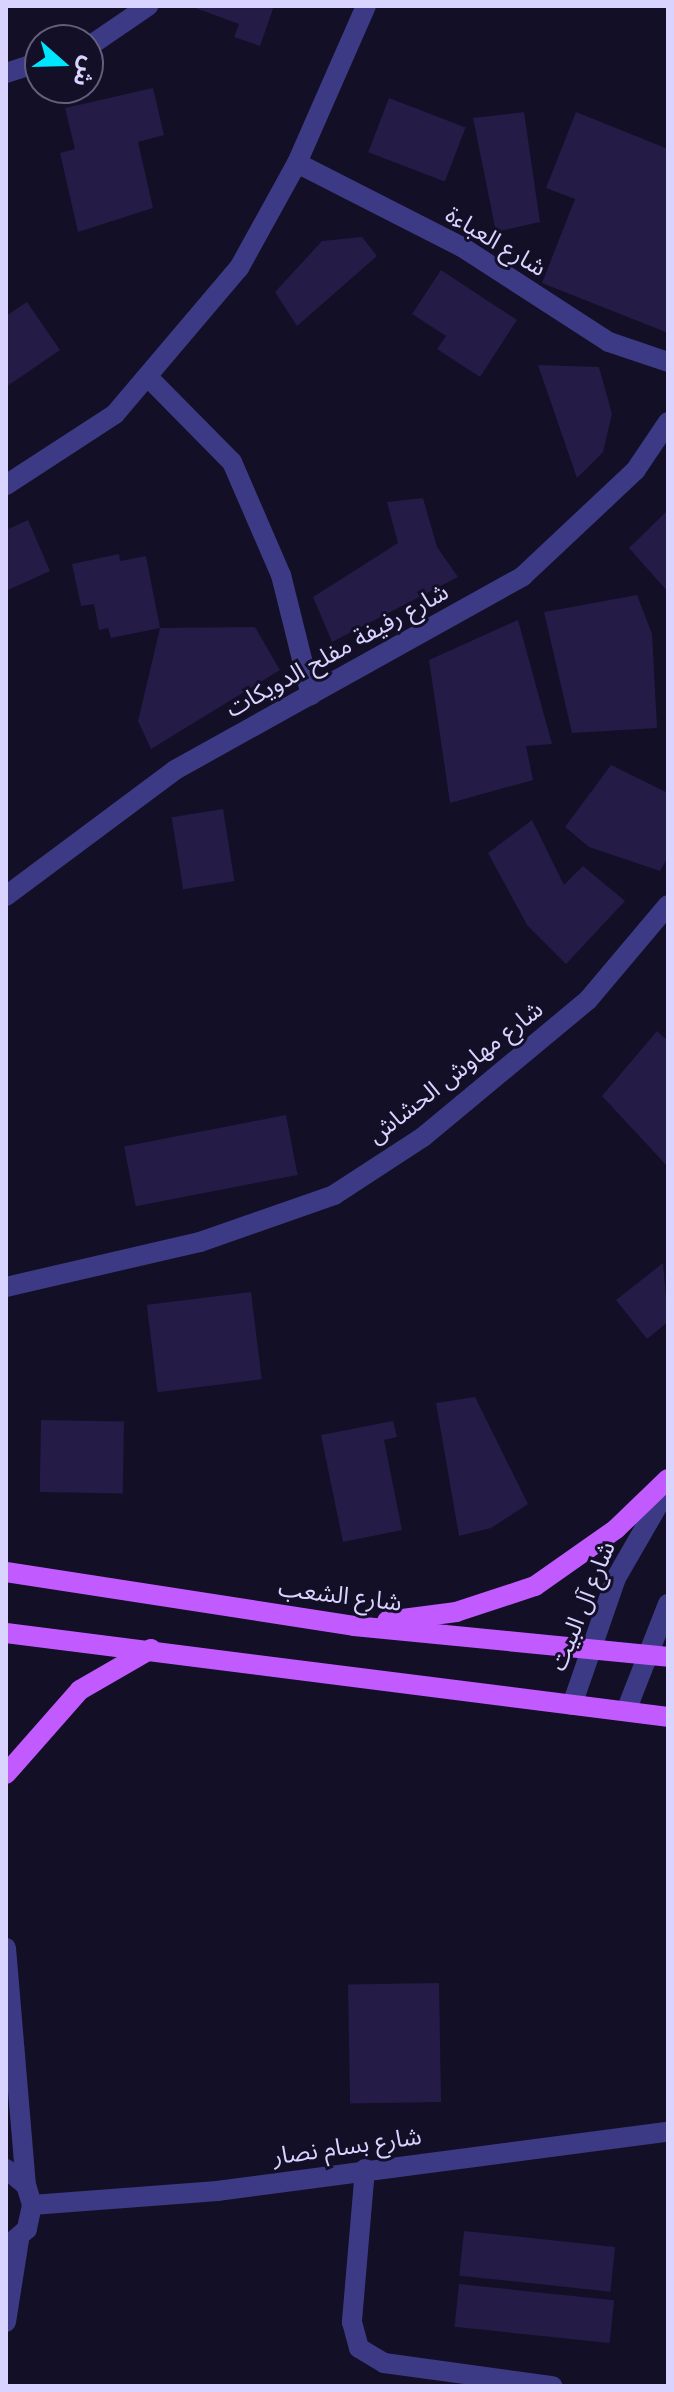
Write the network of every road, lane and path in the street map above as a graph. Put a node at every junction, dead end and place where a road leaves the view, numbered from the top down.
1 (148, 6) edge
2 (366, 6) edge
3 (104, 36) edge
4 (297, 163) junction
5 (668, 362) edge
6 (151, 380) junction
7 (668, 422) edge
8 (6, 485) edge
9 (311, 695) junction
10 (6, 896) edge
11 (668, 905) edge
12 (6, 1287) edge
13 (668, 1479) edge
14 (668, 1488) edge
15 (6, 1572) edge
16 (668, 1604) edge
17 (354, 1626) junction
18 (6, 1633) edge
19 (590, 1647) junction
20 (151, 1649) junction
21 (645, 1654) junction
22 (668, 1657) edge
23 (572, 1705) junction
24 (626, 1711) junction
25 (668, 1717) edge
26 (6, 1774) edge
27 (6, 1948) edge
28 (7, 2002) edge
29 (668, 2132) edge
30 (6, 2169) edge
31 (365, 2169) junction
32 (26, 2185) junction
33 (32, 2205) junction
34 (12, 2243) edge
35 (6, 2322) edge
36 (552, 2386) edge

1 - 3 street
2 - 4 street
4 - 5 street, شارع العباءة
4 - 6 street
6 - 8 street
6 - 9 street
7 - 9 street, شارع رفيفة مفلح الدويكات
9 - 10 street, شارع رفيفة مفلح الدويكات
11 - 12 street, شارع مهاوش الحشاش
13 - 17 main road
14 - 19 street, شارع آل البيت
15 - 17 main road, شارع الشعب
16 - 21 street
17 - 19 main road, شارع الشعب
18 - 20 main road
19 - 21 main road, شارع الشعب
19 - 23 street, شارع آل البيت
20 - 23 main road
20 - 26 main road
21 - 22 main road, شارع الشعب
21 - 24 street
23 - 24 main road
24 - 25 main road
27 - 28 street
28 - 32 street
29 - 31 street, شارع بسام نصار
30 - 32 street
31 - 33 street, شارع بسام نصار
31 - 36 street
32 - 33 street
33 - 34 street
34 - 35 street

